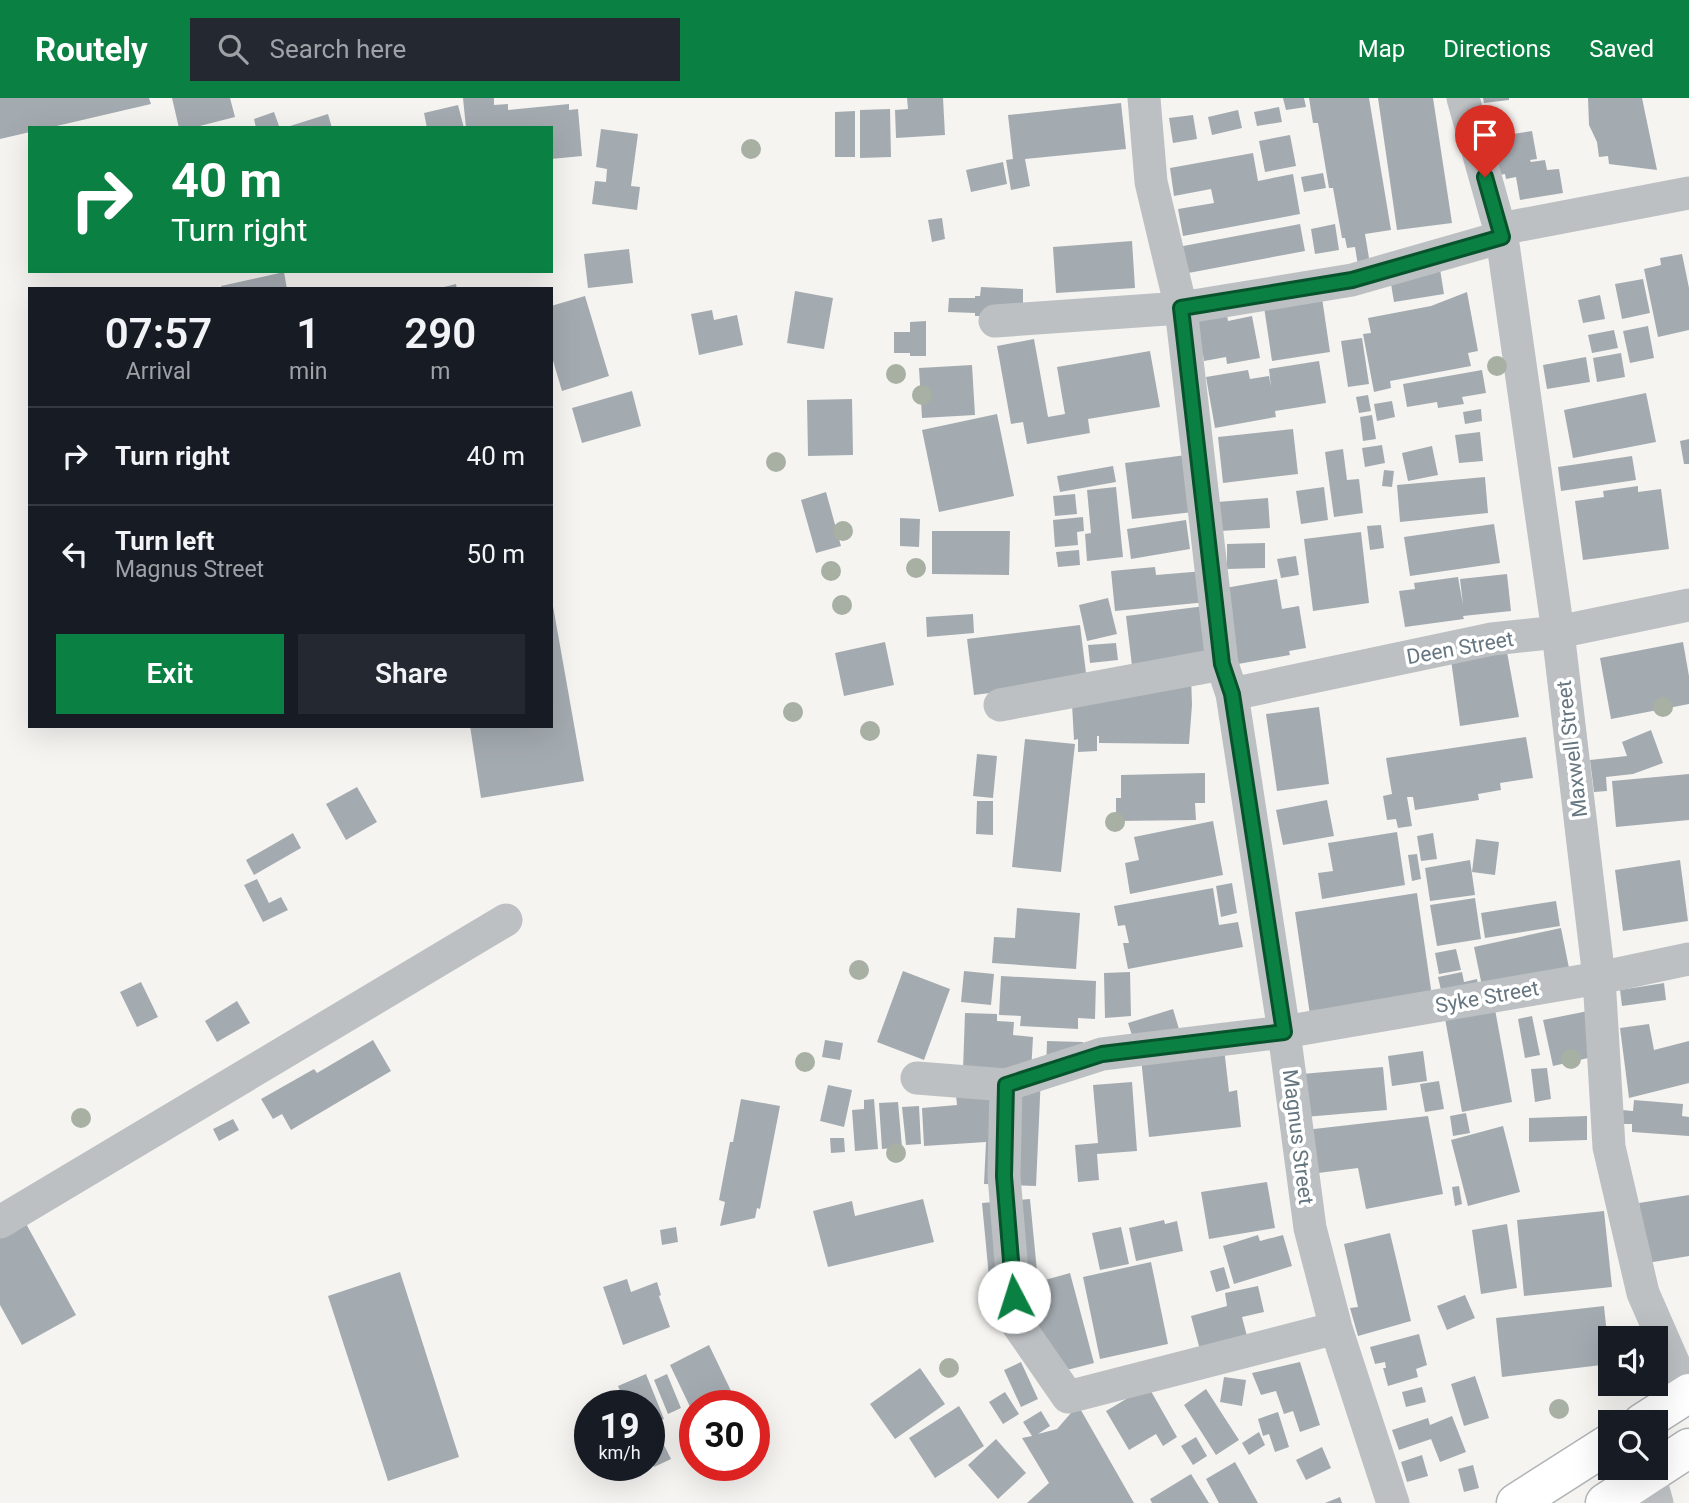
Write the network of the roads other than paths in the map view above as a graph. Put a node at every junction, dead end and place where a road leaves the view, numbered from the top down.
1 (1144, 98) edge
2 (1463, 98) edge
3 (1689, 193) edge
4 (1501, 233) junction
5 (1181, 308) junction
6 (995, 321) dead end
7 (1689, 606) edge
8 (1558, 632) junction
9 (1227, 679) junction
10 (1000, 705) dead end
11 (506, 920) dead end
12 (1689, 960) edge
13 (1599, 978) junction
14 (1284, 1032) junction
15 (917, 1078) dead end
16 (1006, 1085) junction
17 (0, 1222) edge
18 (1336, 1328) junction
19 (1688, 1393) edge
20 (1662, 1410) edge
21 (1689, 1448) edge
22 (1598, 1451) edge
23 (1653, 1489) edge
24 (1393, 1503) edge
25 (1516, 1503) edge
26 (1605, 1503) edge

1 - 5 street, Magnus Street
2 - 4 street, Maxwell Street
3 - 4 street
4 - 5 street
4 - 8 street, Maxwell Street
5 - 6 street
5 - 9 street, Magnus Street
7 - 8 street, Deen Street
8 - 9 street, Deen Street
8 - 13 street, Maxwell Street
9 - 10 street, Deen Street
9 - 14 street, Magnus Street
11 - 17 street
12 - 13 street, Syke Street
13 - 14 street, Syke Street
13 - 19 street, Maxwell Street
14 - 16 street, Syke Street
14 - 18 street, Magnus Street
15 - 16 street
16 - 18 street
18 - 24 street, Magnus Street
19 - 20 highway
21 - 23 highway
22 - 25 highway
23 - 26 highway

